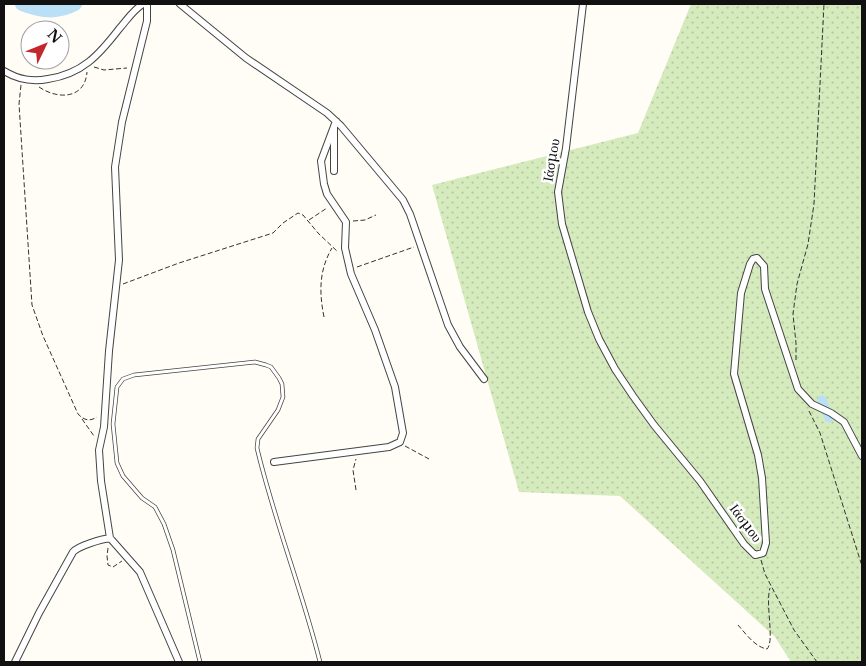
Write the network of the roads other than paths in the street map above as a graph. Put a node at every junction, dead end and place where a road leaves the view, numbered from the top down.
1 (143, 4) edge
2 (147, 4) edge
3 (180, 4) edge
4 (583, 4) edge
5 (4, 71) edge
6 (335, 123) junction
7 (334, 171) dead end
8 (484, 379) dead end
9 (862, 456) edge
10 (274, 462) dead end
11 (110, 538) junction
12 (15, 662) edge
13 (179, 662) edge
14 (200, 662) edge
15 (320, 662) edge

1 - 5 street
2 - 11 street
3 - 6 street
4 - 9 street, Ιάσμου
6 - 7 street
6 - 8 street
6 - 10 street
11 - 12 street
11 - 13 street
14 - 15 lane

